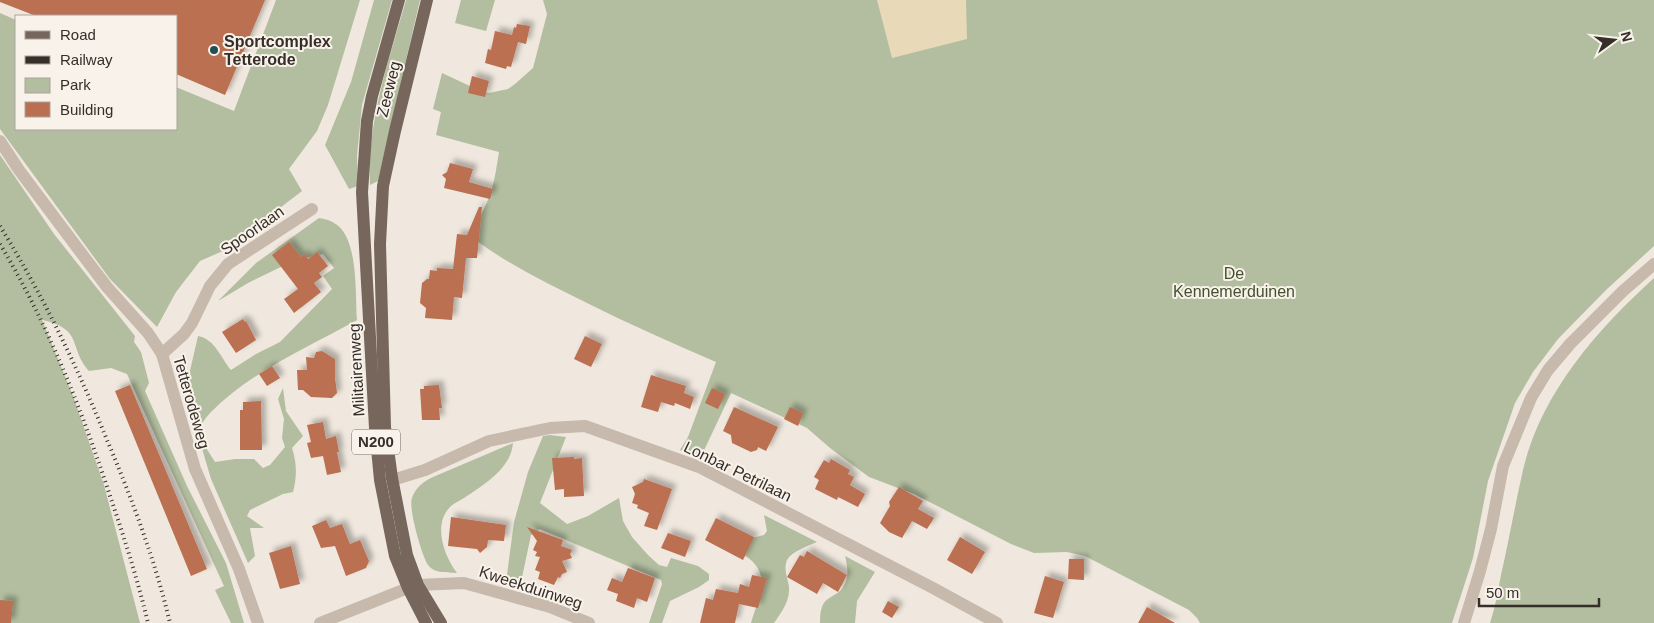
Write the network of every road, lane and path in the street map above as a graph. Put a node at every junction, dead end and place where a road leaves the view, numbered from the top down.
1 (399, 0) edge
2 (427, 0) edge
3 (0, 140) edge
4 (363, 168) joint
5 (383, 186) joint
6 (312, 209) dead end
7 (1654, 264) edge
8 (162, 354) junction
9 (392, 478) junction
10 (413, 586) junction
11 (258, 623) edge
12 (320, 623) edge
13 (426, 623) edge
14 (440, 623) edge
15 (589, 623) edge
16 (997, 623) edge
17 (1464, 623) edge

1 - 4 main road, Zeeweg / N200
2 - 5 main road, Zeeweg / N200
3 - 8 street, Tetterodeweg
4 - 10 main road, Militairenweg / N200
5 - 9 main road, Militairenweg / N200
6 - 8 street, Spoorlaan
7 - 17 street
8 - 11 street, Tetterodeweg
9 - 10 main road, Militairenweg / N200
9 - 16 street, Lonbar Petrilaan
10 - 12 street, Kweekduinweg
10 - 13 main road, Militairenweg / N200
10 - 14 main road, Militairenweg / N200
10 - 15 street, Kweekduinweg

